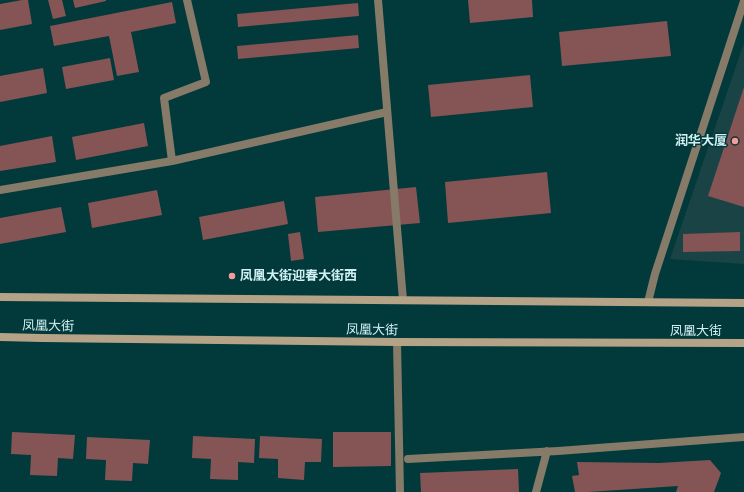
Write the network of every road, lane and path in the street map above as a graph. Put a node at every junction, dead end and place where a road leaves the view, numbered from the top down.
1 (187, 0) edge
2 (378, 0) edge
3 (744, 1) edge
4 (387, 112) junction
5 (172, 161) junction
6 (0, 190) edge
7 (0, 297) edge
8 (403, 300) junction
9 (648, 302) junction
10 (744, 303) edge
11 (0, 337) edge
12 (397, 342) junction
13 (744, 343) edge
14 (744, 437) edge
15 (547, 451) junction
16 (408, 459) dead end
17 (400, 492) edge
18 (536, 492) edge

1 - 5 street
2 - 4 street
3 - 9 street
4 - 5 street
4 - 8 street
5 - 6 street
7 - 8 main road
8 - 9 main road
9 - 10 main road
11 - 12 main road, 凤凰大街
12 - 13 main road, 凤凰大街
12 - 17 street
14 - 15 street
15 - 16 street
15 - 18 street

